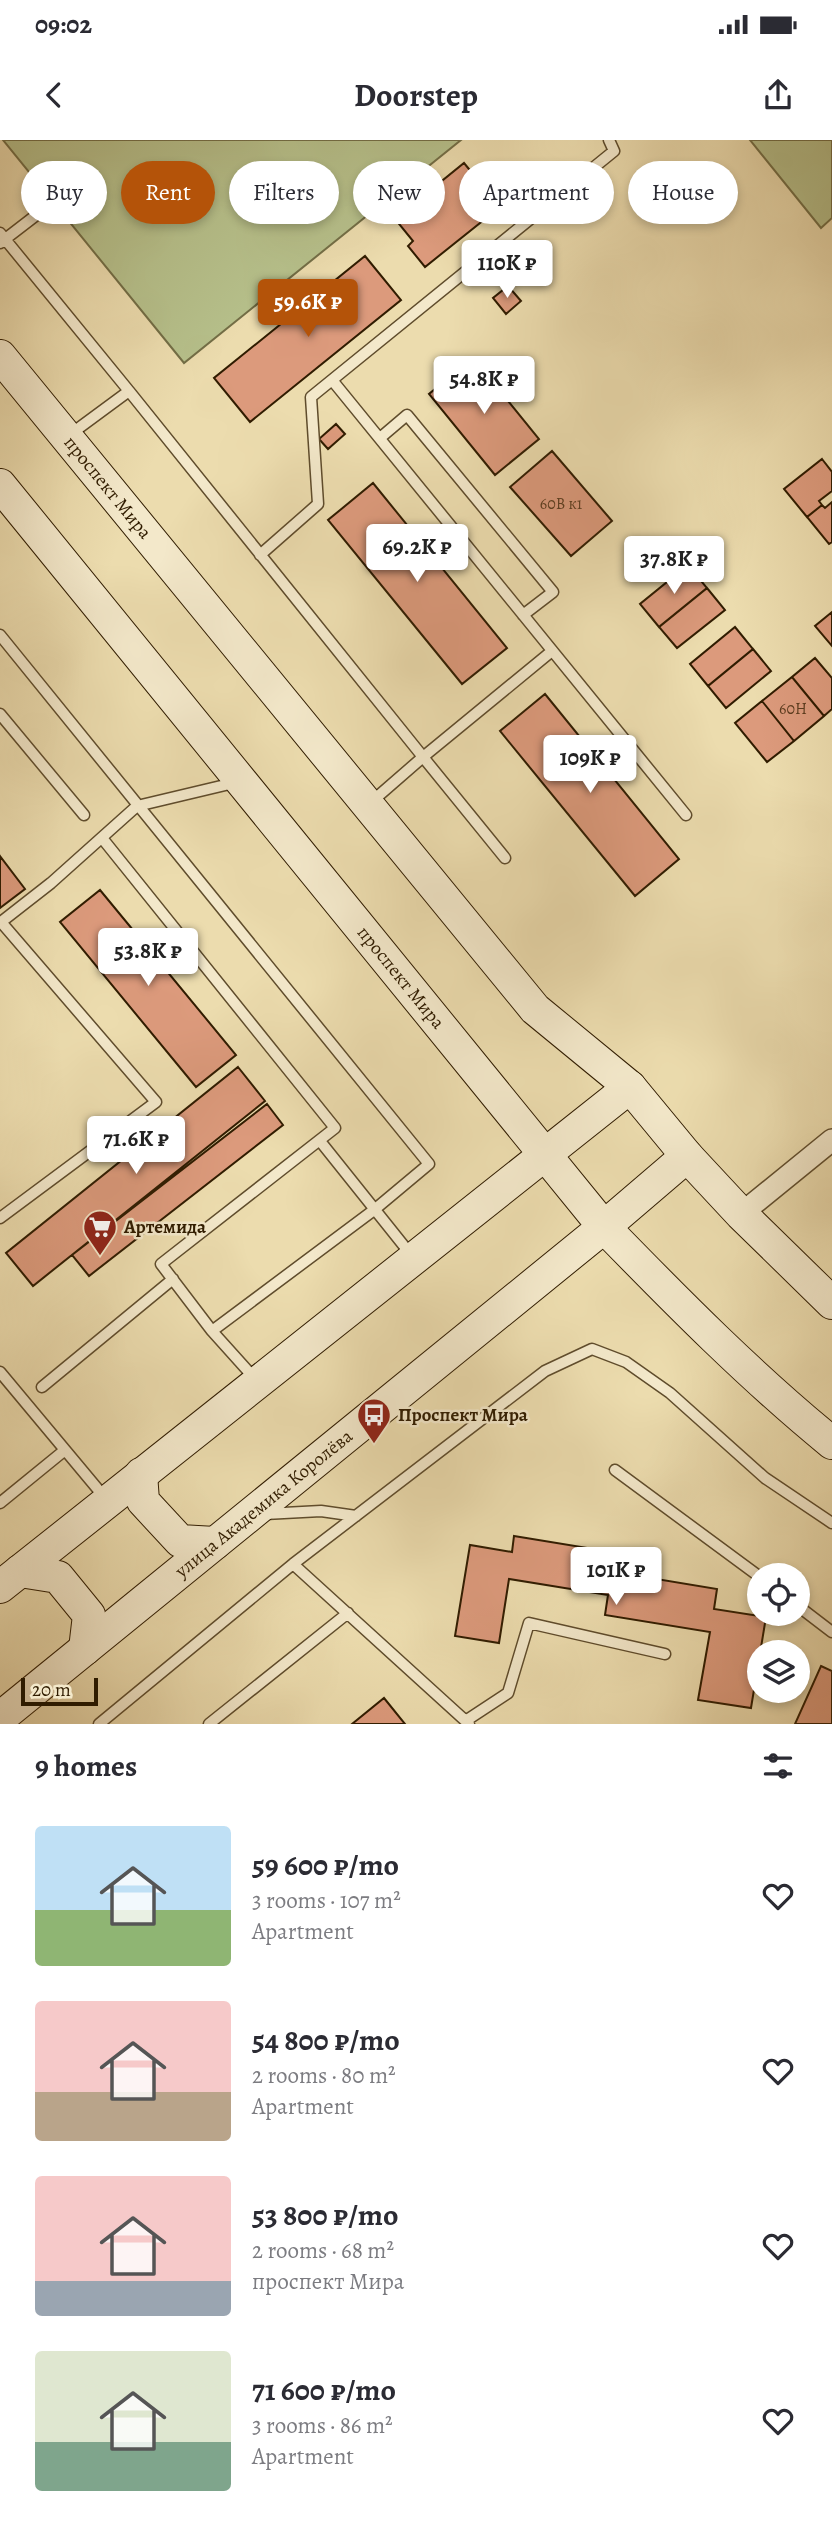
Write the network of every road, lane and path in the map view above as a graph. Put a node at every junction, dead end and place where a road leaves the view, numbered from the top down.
1 (609, 140) edge
2 (23, 224) edge
3 (2, 239) edge
4 (0, 356) edge
5 (332, 380) junction
6 (129, 391) junction
7 (65, 438) junction
8 (380, 438) junction
9 (0, 485) edge
10 (260, 555) junction
11 (523, 615) junction
12 (0, 635) edge
13 (552, 651) junction
14 (0, 713) edge
15 (423, 757) junction
16 (242, 781) junction
17 (137, 806) junction
18 (366, 806) junction
19 (83, 815) dead end
20 (686, 815) dead end
21 (102, 838) junction
22 (505, 859) dead end
23 (0, 923) edge
24 (630, 1087) junction
25 (832, 1140) edge
26 (320, 1141) junction
27 (547, 1155) junction
28 (687, 1156) junction
29 (374, 1210) junction
30 (2, 1214) edge
31 (741, 1214) junction
32 (604, 1227) junction
33 (415, 1259) junction
34 (173, 1279) junction
35 (829, 1297) edge
36 (212, 1331) junction
37 (0, 1373) edge
38 (258, 1382) junction
39 (42, 1387) dead end
40 (832, 1443) edge
41 (65, 1450) junction
42 (615, 1469) dead end
43 (141, 1474) junction
44 (107, 1500) junction
45 (0, 1503) edge
46 (250, 1515) junction
47 (356, 1516) junction
48 (832, 1523) edge
49 (215, 1543) junction
50 (293, 1564) junction
51 (747, 1567) edge
52 (10, 1579) edge
53 (348, 1613) junction
54 (810, 1615) edge
55 (832, 1632) edge
56 (85, 1649) junction
57 (665, 1654) dead end
58 (0, 1718) edge
59 (468, 1722) edge
60 (99, 1724) edge
61 (209, 1724) edge

1 - 5 lane
2 - 3 lane
3 - 6 lane
4 - 7 main road, проспект Мира
5 - 8 lane
5 - 10 lane
6 - 7 lane
6 - 10 lane
7 - 18 main road, проспект Мира
8 - 11 lane
8 - 11 lane
9 - 16 main road, проспект Мира
10 - 15 lane
11 - 13 lane
12 - 17 lane
13 - 15 lane
13 - 20 lane
14 - 19 lane
15 - 18 lane
15 - 22 lane
16 - 17 lane
16 - 27 main road, проспект Мира
17 - 21 lane
17 - 29 lane
18 - 24 main road, проспект Мира
21 - 23 lane
21 - 26 lane
23 - 30 lane
24 - 27 main road
24 - 28 main road, проспект Мира
25 - 31 street
26 - 29 lane
26 - 34 lane
27 - 32 main road, проспект Мира
27 - 33 main road
28 - 31 main road, проспект Мира
28 - 32 main road, улица Академика Королёва
29 - 33 lane
29 - 36 lane
31 - 35 main road, проспект Мира
32 - 40 main road, проспект Мира
32 - 46 main road, улица Академика Королёва
33 - 38 main road
34 - 36 lane
34 - 39 lane
36 - 38 lane
37 - 41 lane
38 - 43 main road
41 - 44 lane
41 - 45 lane
42 - 51 lane
43 - 44 main road
43 - 49 main road
44 - 52 main road
46 - 47 lane
46 - 49 main road, улица Академика Королёва
47 - 48 lane
47 - 50 lane
49 - 56 main road, улица Академика Королёва
50 - 53 lane
50 - 60 lane
52 - 56 main road
53 - 59 lane
53 - 61 lane
54 - 55 lane
56 - 58 main road, улица Академика Королёва
57 - 59 lane

